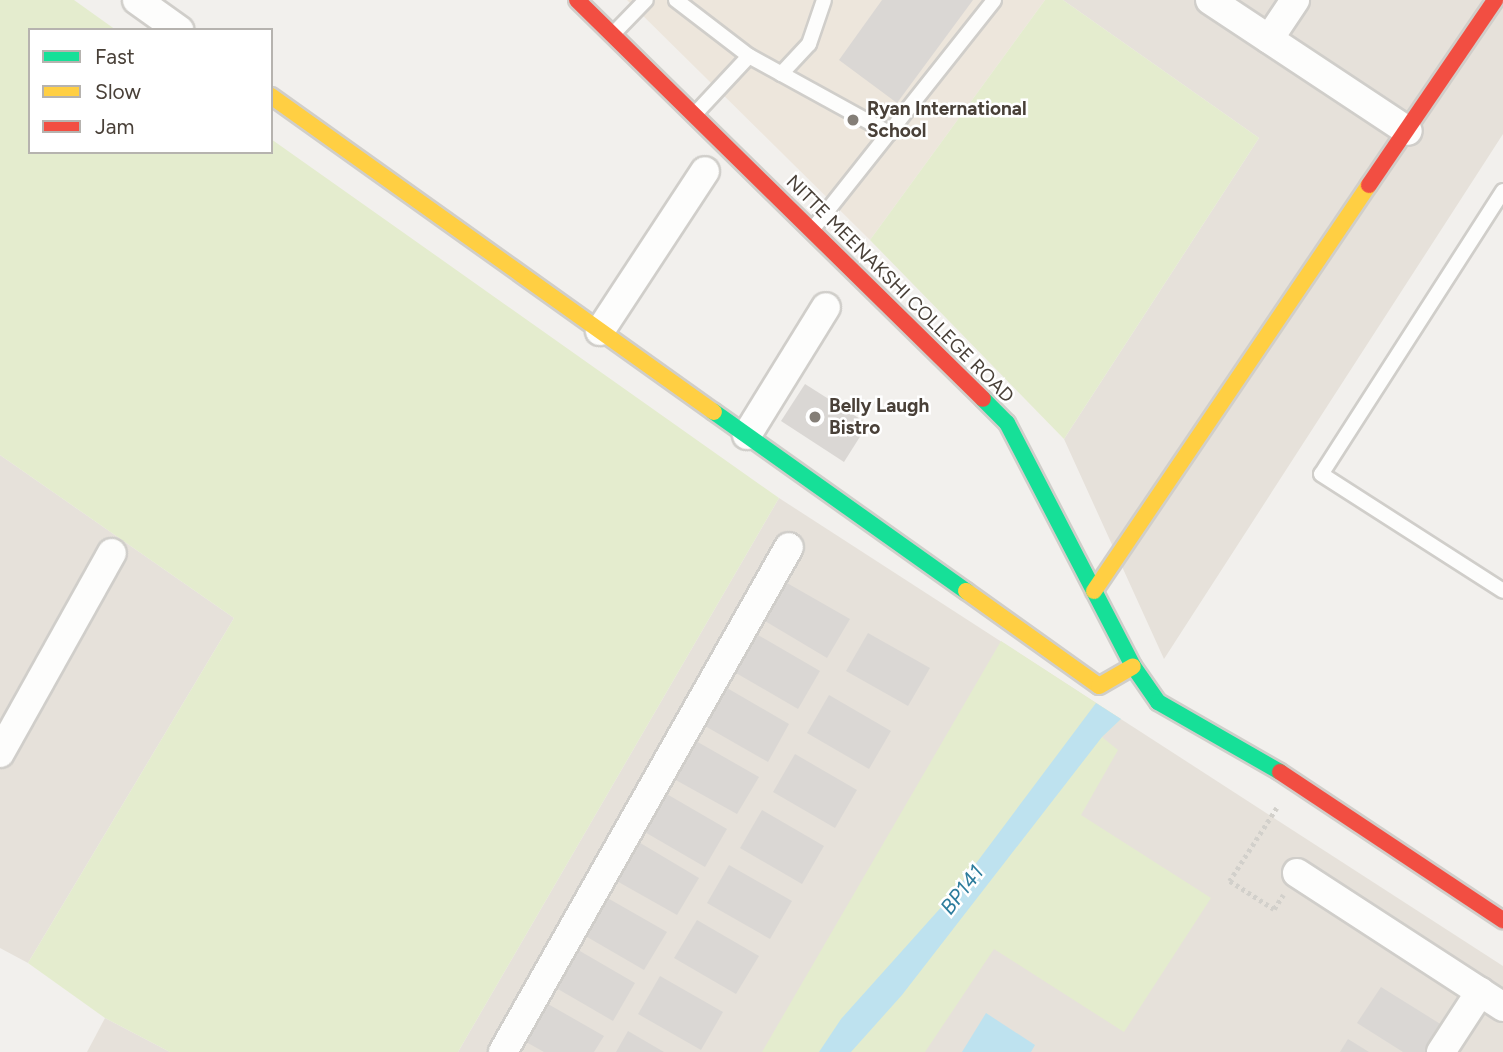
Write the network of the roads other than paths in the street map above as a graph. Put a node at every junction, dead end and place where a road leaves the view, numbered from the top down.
1 (137, 0) edge
2 (576, 0) edge
3 (646, 0) edge
4 (676, 0) edge
5 (824, 0) edge
6 (994, 0) edge
7 (1210, 0) edge
8 (1295, 0) edge
9 (1495, 0) edge
10 (176, 28) edge
11 (612, 35) junction
12 (1269, 39) junction
13 (749, 56) junction
14 (782, 74) junction
15 (273, 97) edge
16 (694, 115) junction
17 (1408, 131) junction
18 (889, 134) junction
19 (705, 171) dead end
20 (1503, 191) edge
21 (811, 232) junction
22 (826, 307) dead end
23 (600, 331) junction
24 (747, 435) junction
25 (789, 547) dead end
26 (112, 553) dead end
27 (1094, 591) junction
28 (1503, 591) edge
29 (1133, 666) junction
30 (8, 720) edge
31 (0, 753) edge
32 (1297, 873) dead end
33 (1503, 920) edge
34 (1492, 999) edge
35 (503, 1052) edge
36 (1441, 1052) edge

1 - 10 street
2 - 11 street, NITTE MEENAKSHI COLLEGE ROAD
3 - 11 lane
4 - 13 lane
5 - 14 lane
6 - 18 lane
7 - 12 street
8 - 12 street
9 - 17 street
11 - 16 street, NITTE MEENAKSHI COLLEGE ROAD
12 - 17 street
13 - 14 lane
13 - 16 lane
14 - 18 lane
15 - 23 street
16 - 21 street, NITTE MEENAKSHI COLLEGE ROAD
17 - 27 street
18 - 21 lane
19 - 23 street
20 - 28 lane
21 - 27 street, NITTE MEENAKSHI COLLEGE ROAD
22 - 24 street
23 - 24 street
24 - 29 street
25 - 35 street
26 - 30 street
27 - 29 street, NITTE MEENAKSHI COLLEGE ROAD
29 - 33 street, NITTE MEENAKSHI COLLEGE ROAD
30 - 31 street
32 - 34 street
34 - 36 street

